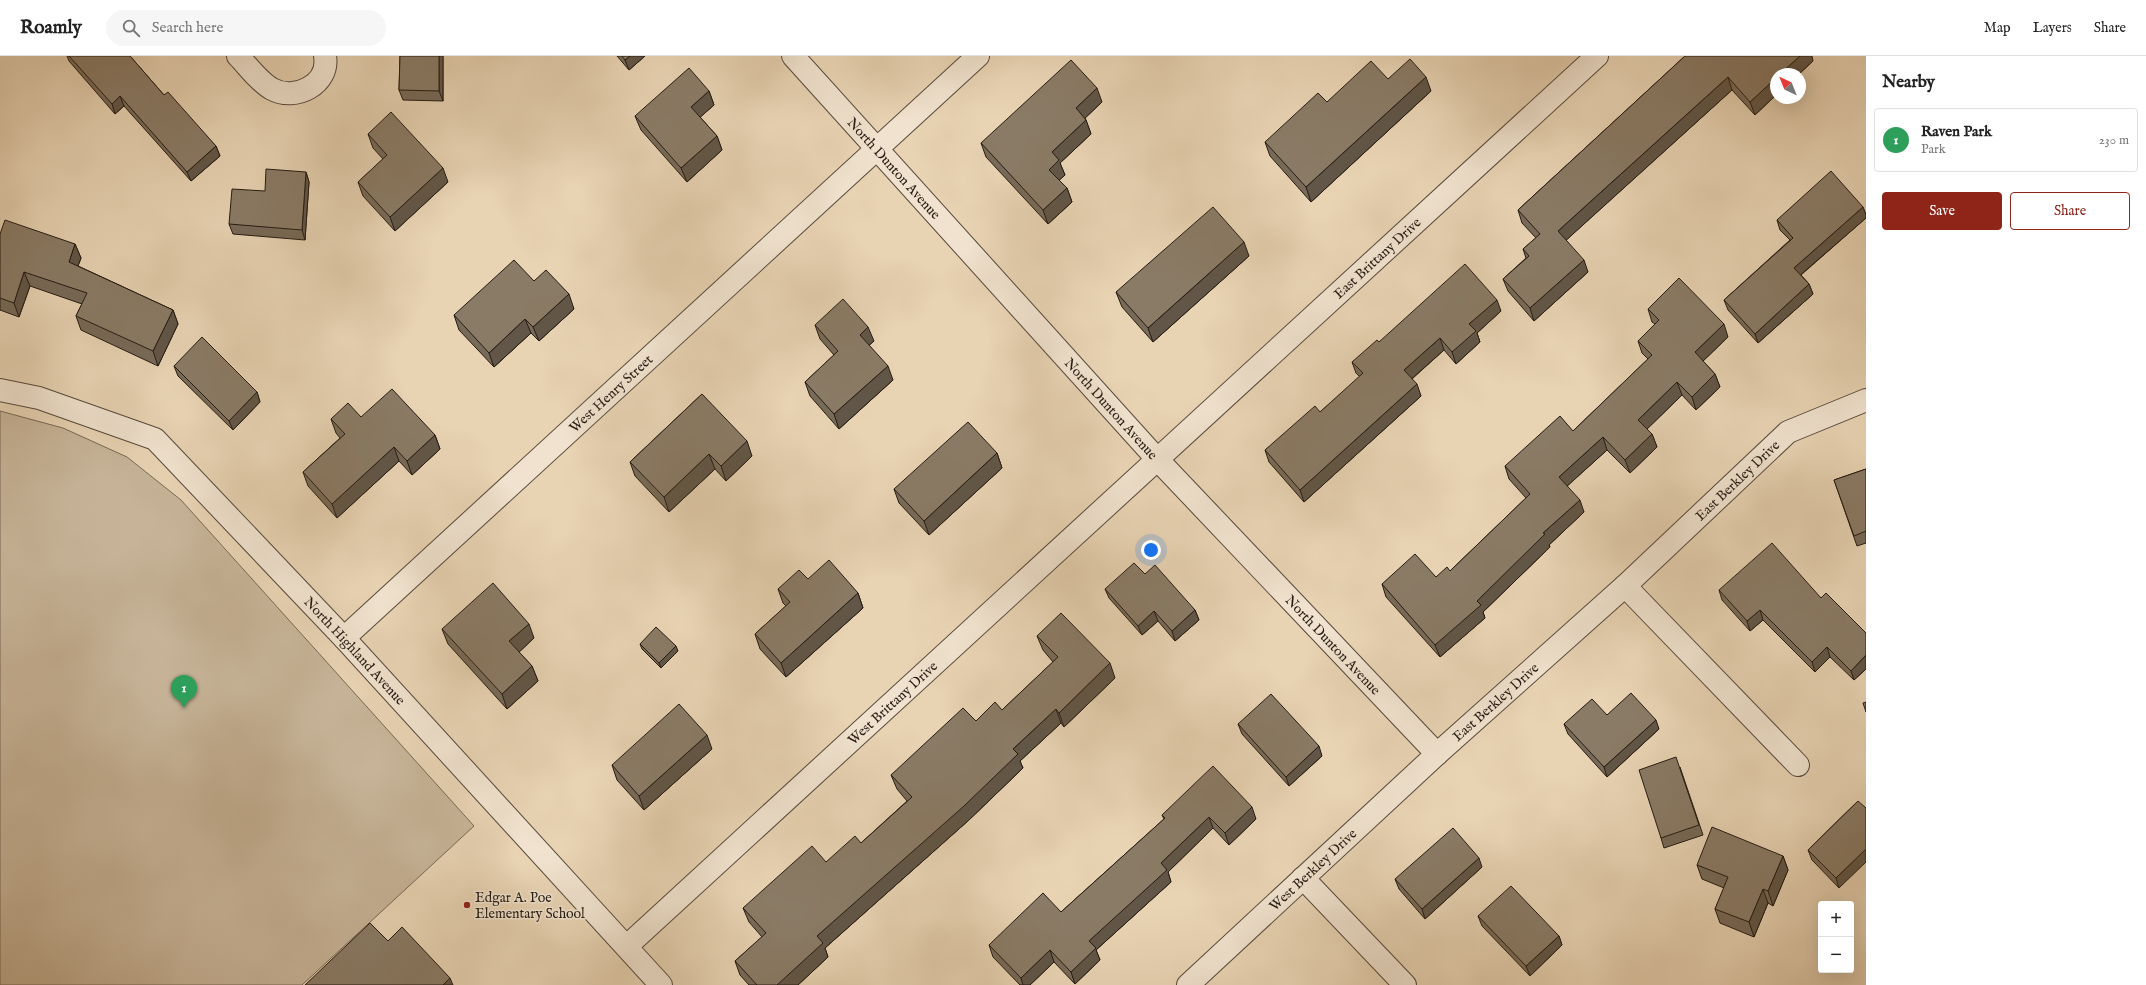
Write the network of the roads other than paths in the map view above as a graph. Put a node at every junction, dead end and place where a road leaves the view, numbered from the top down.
1 (238, 56) edge
2 (325, 56) edge
3 (793, 56) edge
4 (978, 56) edge
5 (1597, 56) edge
6 (878, 147) junction
7 (0, 390) edge
8 (1866, 400) edge
9 (1157, 459) junction
10 (1625, 586) junction
11 (344, 638) junction
12 (1437, 754) junction
13 (1798, 765) dead end
14 (1303, 878) junction
15 (627, 946) junction
16 (661, 985) edge
17 (1188, 985) edge
18 (1405, 985) edge

1 - 2 street
3 - 6 street, North Dunton Avenue
4 - 6 street, West Henry Street
5 - 9 street, East Brittany Drive
6 - 9 street, North Dunton Avenue
6 - 11 street, West Henry Street
7 - 11 street, North Highland Avenue
8 - 10 street, East Berkley Drive
9 - 12 street, North Dunton Avenue
9 - 15 street, West Brittany Drive
10 - 12 street, East Berkley Drive
10 - 13 street
11 - 15 street, North Highland Avenue
12 - 14 street, West Berkley Drive
14 - 17 street, West Berkley Drive
14 - 18 street
15 - 16 street, North Highland Avenue

